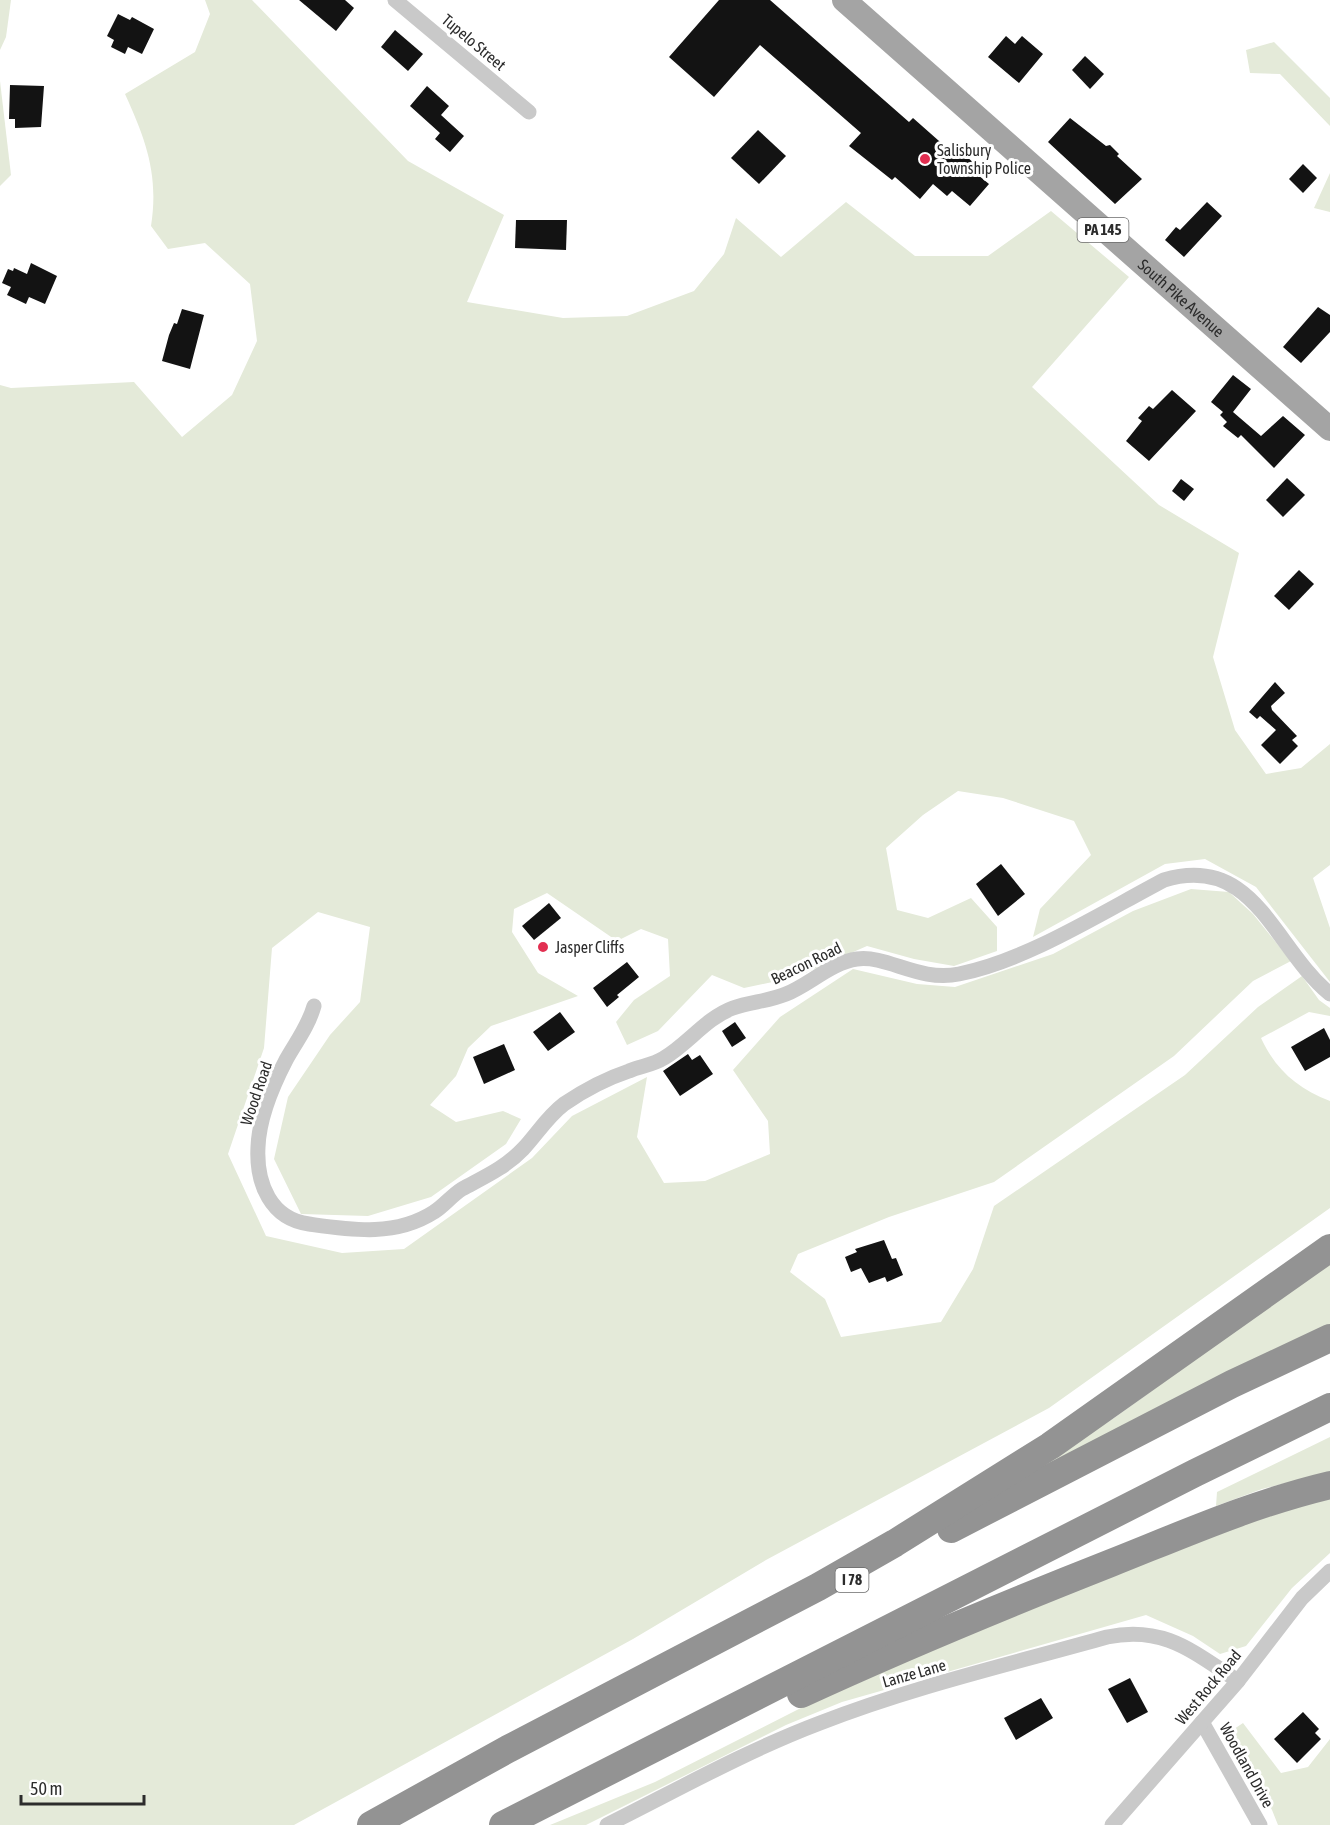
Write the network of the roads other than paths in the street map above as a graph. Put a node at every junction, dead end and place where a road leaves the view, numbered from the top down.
1 (395, 0) edge
2 (844, 0) edge
3 (529, 112) dead end
4 (1330, 429) edge
5 (1330, 994) edge
6 (314, 1006) dead end
7 (293, 1222) joint
8 (1330, 1248) edge
9 (1330, 1338) edge
10 (1330, 1407) edge
11 (1330, 1485) edge
12 (1330, 1571) edge
13 (1239, 1681) junction
14 (1202, 1722) junction
15 (371, 1825) edge
16 (376, 1825) edge
17 (503, 1825) edge
18 (522, 1825) edge
19 (607, 1825) edge
20 (1112, 1825) edge
21 (1260, 1825) edge

1 - 3 street, Tupelo Street
2 - 4 main road, South Pike Avenue / PA 145
5 - 7 street, Beacon Road
6 - 7 street, Wood Road
8 - 15 highway
9 - 16 highway, I 78
10 - 17 highway
11 - 18 highway
12 - 13 street, West Rock Road
13 - 14 street, West Rock Road
13 - 19 street, Lanze Lane
14 - 20 street, West Rock Road
14 - 21 street, Woodland Drive

